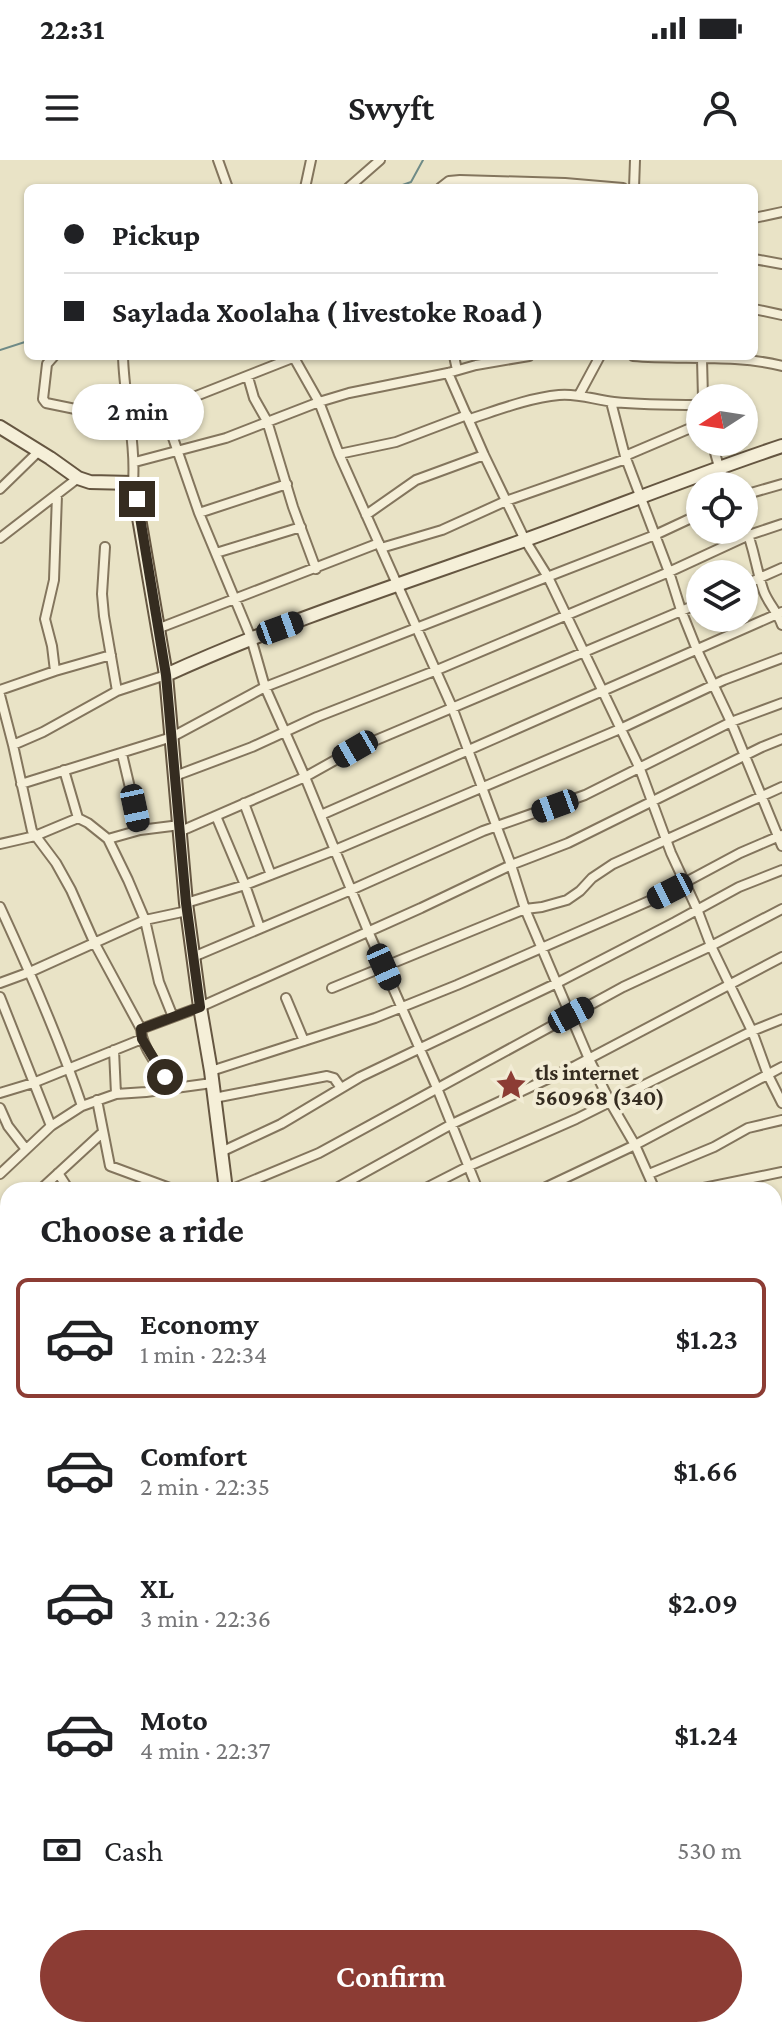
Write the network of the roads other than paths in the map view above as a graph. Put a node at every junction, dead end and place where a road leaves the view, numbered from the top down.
1 (218, 160) edge
2 (311, 160) edge
3 (380, 160) edge
4 (635, 160) edge
5 (227, 184) edge
6 (306, 184) edge
7 (353, 184) edge
8 (445, 184) edge
9 (577, 184) edge
10 (634, 184) edge
11 (782, 212) edge
12 (758, 217) edge
13 (758, 260) edge
14 (782, 264) edge
15 (758, 310) edge
16 (782, 315) edge
17 (50, 360) edge
18 (123, 360) edge
19 (287, 360) edge
20 (296, 360) edge
21 (454, 360) edge
22 (509, 360) edge
23 (598, 360) edge
24 (696, 360) edge
25 (726, 360) edge
26 (782, 366) edge
27 (453, 371) junction
28 (248, 377) junction
29 (701, 384) edge
30 (579, 395) junction
31 (319, 402) junction
32 (611, 402) junction
33 (686, 405) edge
34 (163, 409) junction
35 (468, 417) junction
36 (129, 420) junction
37 (267, 421) junction
38 (0, 427) edge
39 (686, 430) edge
40 (782, 446) edge
41 (39, 451) junction
42 (177, 451) junction
43 (339, 454) junction
44 (484, 455) junction
45 (716, 456) edge
46 (626, 458) junction
47 (135, 462) junction
48 (719, 467) junction
49 (721, 472) edge
50 (78, 478) junction
51 (133, 483) junction
52 (287, 484) junction
53 (782, 484) edge
54 (0, 489) edge
55 (758, 491) edge
56 (57, 495) junction
57 (640, 497) junction
58 (506, 501) junction
59 (199, 513) junction
60 (366, 515) junction
61 (686, 521) edge
62 (782, 524) edge
63 (301, 527) junction
64 (758, 532) edge
65 (655, 535) junction
66 (0, 538) edge
67 (525, 540) junction
68 (730, 544) edge
69 (751, 544) edge
70 (380, 545) junction
71 (105, 547) dead end
72 (216, 553) junction
73 (782, 568) edge
74 (316, 569) junction
75 (669, 572) junction
76 (548, 577) junction
77 (761, 579) junction
78 (758, 580) edge
79 (397, 585) junction
80 (235, 598) junction
81 (686, 608) edge
82 (681, 610) junction
83 (780, 613) edge
84 (565, 615) junction
85 (782, 625) edge
86 (417, 628) junction
87 (157, 629) junction
88 (251, 638) junction
89 (697, 650) junction
90 (585, 653) junction
91 (111, 655) junction
92 (782, 658) edge
93 (437, 670) junction
94 (55, 671) junction
95 (166, 675) junction
96 (714, 685) junction
97 (265, 687) junction
98 (602, 690) junction
99 (117, 691) junction
100 (0, 693) edge
101 (782, 703) edge
102 (452, 707) junction
103 (731, 722) junction
104 (620, 729) junction
105 (284, 733) junction
106 (172, 737) junction
107 (782, 739) edge
108 (13, 745) junction
109 (470, 750) junction
110 (122, 754) junction
111 (744, 757) junction
112 (640, 769) junction
113 (64, 770) junction
114 (175, 776) junction
115 (305, 777) junction
116 (21, 784) junction
117 (483, 787) junction
118 (782, 787) edge
119 (761, 796) junction
120 (652, 801) junction
121 (244, 803) junction
122 (321, 815) junction
123 (216, 816) junction
124 (78, 818) junction
125 (497, 827) junction
126 (181, 828) junction
127 (140, 830) junction
128 (35, 836) junction
129 (780, 836) edge
130 (108, 839) junction
131 (666, 840) junction
132 (0, 844) edge
133 (782, 846) edge
134 (335, 850) junction
135 (511, 865) junction
136 (782, 870) edge
137 (271, 875) junction
138 (685, 883) junction
139 (245, 885) junction
140 (351, 890) junction
141 (0, 907) edge
142 (187, 907) junction
143 (525, 909) junction
144 (697, 909) junction
145 (782, 909) edge
146 (145, 920) junction
147 (260, 928) junction
148 (368, 931) junction
149 (95, 944) junction
150 (711, 946) junction
151 (543, 949) junction
152 (193, 957) junction
153 (782, 957) edge
154 (384, 967) junction
155 (30, 972) junction
156 (0, 983) edge
157 (557, 983) junction
158 (729, 985) junction
159 (332, 988) dead end
160 (0, 997) edge
161 (286, 998) dead end
162 (200, 1007) junction
163 (402, 1007) junction
164 (571, 1015) junction
165 (173, 1017) junction
166 (782, 1019) edge
167 (752, 1031) junction
168 (141, 1034) junction
169 (304, 1041) junction
170 (114, 1050) junction
171 (419, 1050) junction
172 (589, 1059) junction
173 (782, 1067) edge
174 (69, 1068) junction
175 (768, 1075) junction
176 (212, 1077) junction
177 (33, 1083) junction
178 (175, 1087) junction
179 (341, 1088) junction
180 (437, 1088) junction
181 (0, 1093) edge
182 (116, 1094) junction
183 (214, 1098) junction
184 (97, 1100) junction
185 (610, 1102) junction
186 (782, 1103) edge
187 (82, 1106) junction
188 (0, 1108) edge
189 (782, 1120) edge
190 (452, 1124) junction
191 (51, 1126) junction
192 (103, 1132) junction
193 (635, 1145) junction
194 (25, 1148) junction
195 (221, 1152) junction
196 (469, 1166) junction
197 (782, 1172) edge
198 (58, 1173) junction
199 (0, 1174) edge
200 (649, 1174) junction
201 (48, 1182) edge
202 (64, 1182) edge
203 (153, 1182) edge
204 (227, 1182) edge
205 (248, 1182) edge
206 (347, 1182) edge
207 (438, 1182) edge
208 (475, 1182) edge
209 (557, 1182) edge
210 (652, 1182) edge
211 (733, 1182) edge

1 - 5 street
2 - 6 street
3 - 7 street
4 - 10 street
8 - 9 street
11 - 12 street
13 - 14 street
15 - 16 street
17 - 36 street
18 - 36 street
19 - 28 street
20 - 31 street
21 - 27 street
22 - 27 street
23 - 30 street
24 - 29 street
25 - 26 street
27 - 31 street
27 - 35 street
28 - 34 street
28 - 37 street
30 - 32 street
30 - 35 street
31 - 37 street
31 - 43 street
32 - 33 street
32 - 46 street
34 - 36 street
34 - 42 street
35 - 43 street
35 - 44 street
36 - 47 street
37 - 42 street
37 - 52 street
38 - 41 street
39 - 46 street
40 - 48 street
41 - 50 street
41 - 54 street
42 - 47 street
42 - 59 street
43 - 60 street
44 - 58 street
44 - 60 street
45 - 48 street
46 - 57 street
46 - 58 street
47 - 51 street
48 - 49 street
48 - 57 street
50 - 51 street
50 - 56 street
51 - 87 street
52 - 59 street
52 - 63 street
53 - 55 street
56 - 66 street
56 - 94 street
57 - 65 street
57 - 67 street
58 - 67 street
58 - 70 street
59 - 72 street
60 - 70 street
61 - 65 street
62 - 64 street
63 - 72 street
63 - 74 street
65 - 75 street
65 - 76 street
67 - 76 street
67 - 79 street
68 - 75 street
69 - 77 street
70 - 74 street
70 - 79 street
71 - 91 street
72 - 80 street
73 - 77 street
74 - 80 street
75 - 82 street
75 - 84 street
76 - 84 street
76 - 86 street
77 - 78 street
77 - 83 street
79 - 86 street
79 - 88 street
80 - 87 street
80 - 88 street
81 - 82 street
82 - 89 street
82 - 90 street
83 - 85 street
83 - 89 street
84 - 90 street
84 - 93 street
86 - 93 street
86 - 97 street
87 - 95 street
88 - 95 street
88 - 97 street
89 - 96 street
89 - 98 street
90 - 98 street
90 - 102 street
91 - 94 street
91 - 99 street
92 - 96 street
93 - 102 street
93 - 105 street
94 - 100 street
95 - 99 street
95 - 106 street
96 - 103 street
96 - 104 street
97 - 105 street
97 - 106 street
98 - 104 street
98 - 109 street
99 - 108 street
100 - 108 street
101 - 103 street
102 - 109 street
102 - 115 street
103 - 111 street
103 - 112 street
104 - 112 street
104 - 117 street
105 - 114 street
105 - 115 street
106 - 110 street
106 - 114 street
107 - 111 street
108 - 116 street
109 - 117 street
109 - 122 street
110 - 113 street
110 - 127 street
111 - 119 street
111 - 120 street
112 - 120 street
112 - 125 street
113 - 116 street
113 - 124 street
114 - 126 street
115 - 121 street
115 - 122 street
116 - 128 street
117 - 125 street
117 - 134 street
118 - 119 street
119 - 129 street
119 - 131 street
120 - 131 street
120 - 135 street
121 - 123 street
121 - 137 street
122 - 134 street
123 - 126 street
123 - 139 street
124 - 128 street
124 - 130 street
125 - 135 street
125 - 140 street
126 - 127 street
126 - 142 street
127 - 130 street
128 - 132 street
128 - 149 street
129 - 133 street
129 - 138 street
130 - 146 street
131 - 138 street
131 - 143 street
134 - 137 street
134 - 140 street
135 - 143 street
135 - 148 street
136 - 144 street
137 - 139 street
138 - 144 street
138 - 151 street
139 - 142 street
139 - 147 street
140 - 147 street
140 - 148 street
141 - 155 street
142 - 146 street
142 - 152 street
143 - 151 street
143 - 154 street
144 - 150 street
144 - 157 street
145 - 150 street
146 - 149 street
146 - 165 street
147 - 152 street
148 - 154 street
148 - 162 street
149 - 155 street
149 - 168 street
150 - 158 street
150 - 164 street
151 - 157 street
151 - 163 street
152 - 162 street
153 - 158 street
154 - 159 street
154 - 163 street
155 - 156 street
155 - 174 street
157 - 164 street
157 - 171 street
158 - 167 street
158 - 172 street
160 - 177 street
161 - 169 street
162 - 165 street
162 - 176 street
163 - 169 street
163 - 171 street
164 - 172 street
164 - 180 street
165 - 168 street
166 - 167 street
167 - 175 street
167 - 185 street
168 - 170 street
168 - 178 street
169 - 176 street
170 - 174 street
170 - 182 street
171 - 179 street
171 - 180 street
172 - 185 street
172 - 190 street
173 - 175 street
174 - 177 street
174 - 187 street
175 - 186 street
175 - 193 street
176 - 178 street
176 - 183 street
177 - 181 street
177 - 191 street
178 - 182 street
179 - 183 street
179 - 195 street
180 - 190 street
180 - 205 street
182 - 184 street
183 - 195 street
184 - 187 street
184 - 192 street
185 - 193 street
185 - 196 street
187 - 191 street
188 - 194 street
189 - 200 street
190 - 196 street
190 - 206 street
191 - 194 street
192 - 198 street
192 - 203 street
193 - 200 street
193 - 209 street
194 - 199 street
195 - 204 street
196 - 207 street
196 - 208 street
197 - 211 street
198 - 201 street
198 - 202 street
200 - 210 street

